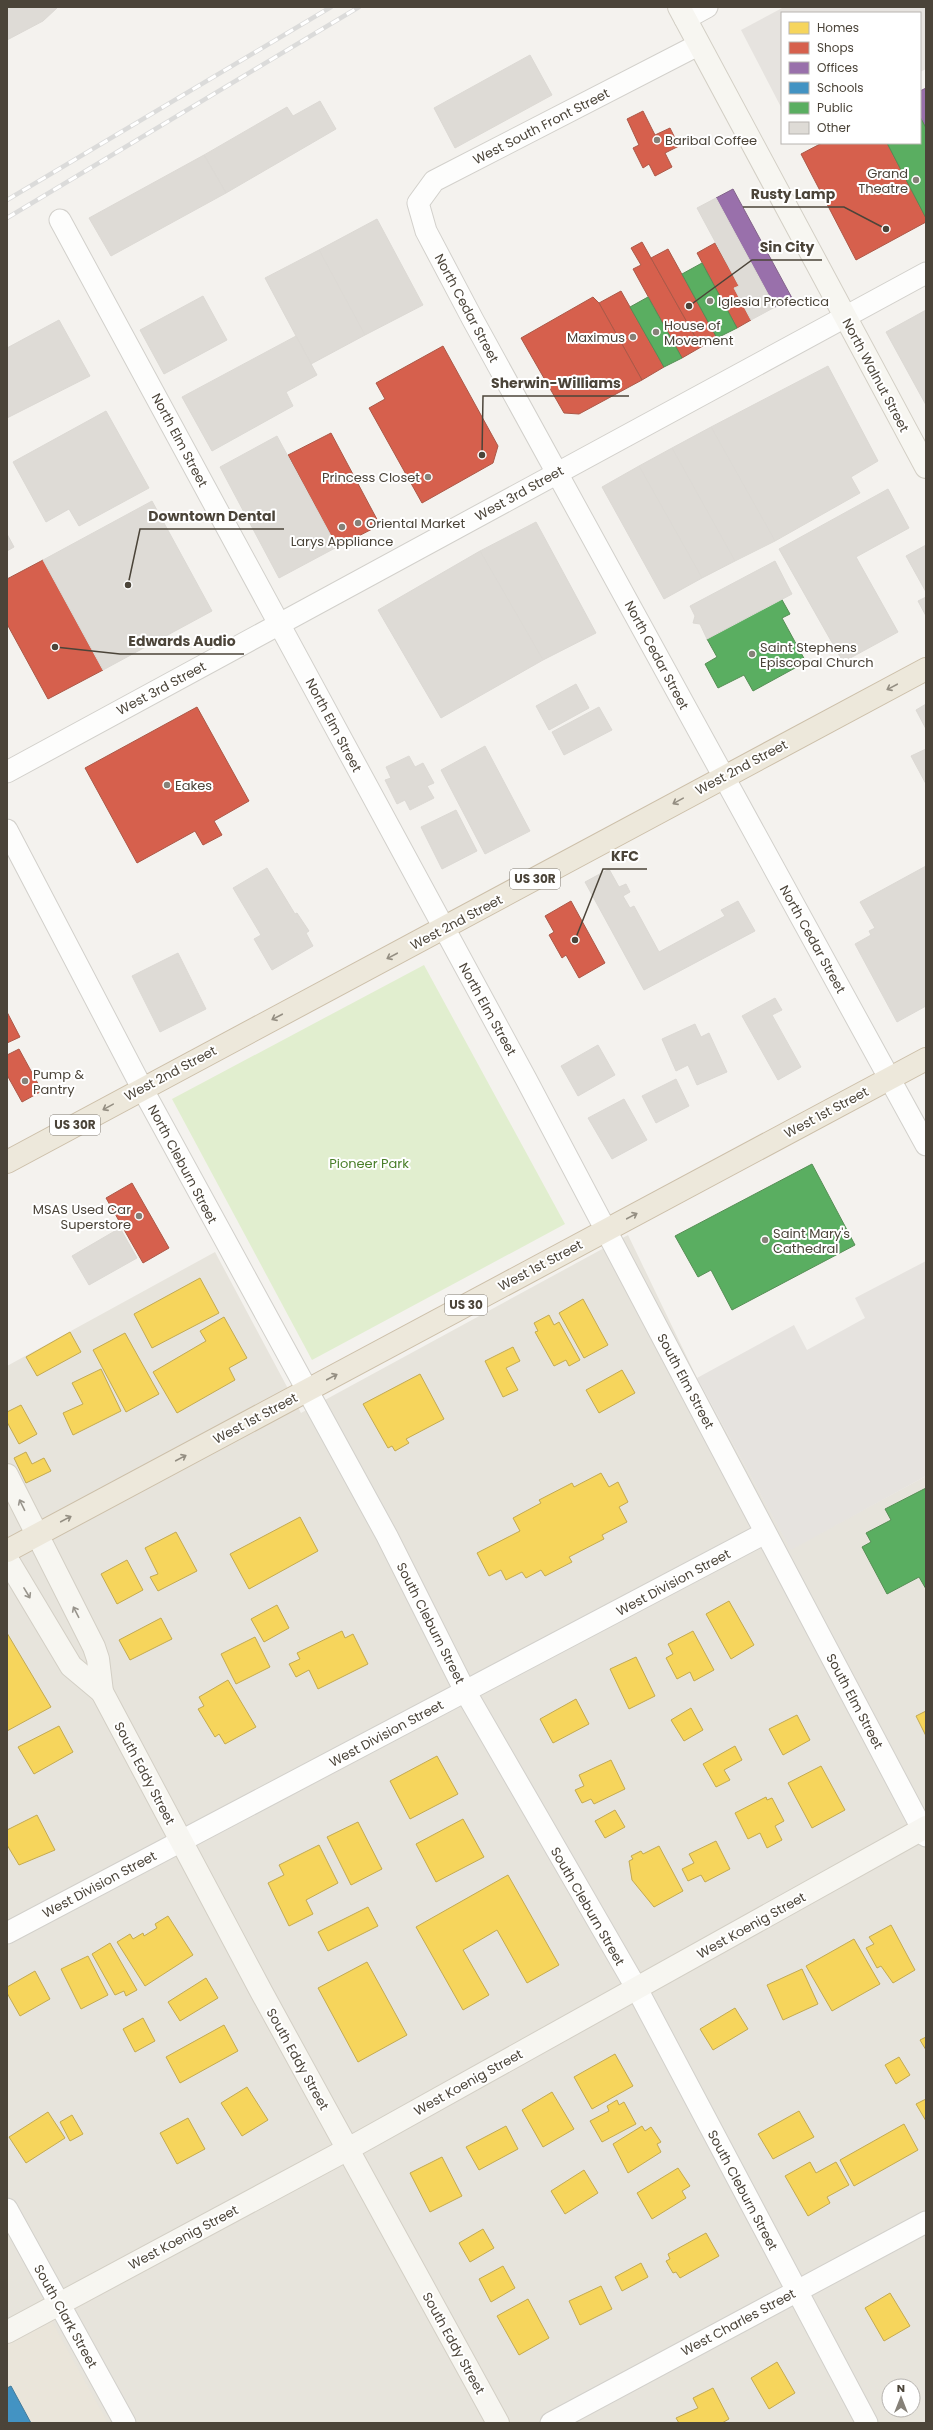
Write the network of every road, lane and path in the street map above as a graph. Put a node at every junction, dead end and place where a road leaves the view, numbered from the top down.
1 (707, 7) edge
2 (682, 13) edge
3 (698, 45) junction
4 (60, 220) dead end
5 (426, 231) joint
6 (926, 273) edge
7 (845, 317) junction
8 (926, 467) edge
9 (557, 472) junction
10 (280, 624) junction
11 (926, 669) edge
12 (7, 772) edge
13 (723, 777) junction
14 (7, 830) edge
15 (444, 928) junction
16 (926, 1059) edge
17 (890, 1078) junction
18 (142, 1088) junction
19 (926, 1145) edge
20 (7, 1162) edge
21 (606, 1230) junction
22 (306, 1391) junction
23 (7, 1476) edge
24 (765, 1533) junction
25 (37, 1535) junction
26 (7, 1551) edge
27 (7, 1559) edge
28 (465, 1691) junction
29 (102, 1692) junction
30 (925, 1831) edge
31 (180, 1841) junction
32 (7, 1933) edge
33 (637, 1989) junction
34 (348, 2148) junction
35 (7, 2209) edge
36 (926, 2222) edge
37 (798, 2290) junction
38 (59, 2304) junction
39 (7, 2332) edge
40 (125, 2423) edge
41 (498, 2423) edge
42 (551, 2423) edge
43 (867, 2423) edge

1 - 2 street
2 - 3 main road, North Walnut Street
3 - 5 street, West South Front Street
3 - 7 main road, North Walnut Street
4 - 10 street, North Elm Street
5 - 9 street, North Cedar Street
6 - 7 street, West 3rd Street
7 - 8 main road, North Walnut Street
7 - 9 street, West 3rd Street
9 - 10 street, West 3rd Street
9 - 13 street, North Cedar Street
10 - 12 street, West 3rd Street
10 - 15 street, North Elm Street
11 -> 13 highway, West 2nd Street / US 30R
13 -> 15 highway, West 2nd Street / US 30R
13 - 17 street, North Cedar Street
14 - 18 street, North Cleburn Street
15 -> 18 highway, West 2nd Street / US 30R
15 - 21 street, North Elm Street
16 - 17 highway, West 1st Street / US 30
17 - 19 street, North Cedar Street
21 -> 17 highway, West 1st Street / US 30
18 -> 20 highway, West 2nd Street / US 30R
18 - 22 street, North Cleburn Street
22 -> 21 highway, West 1st Street / US 30
21 - 24 street, South Elm Street
25 -> 22 highway, West 1st Street / US 30
22 - 28 street, South Cleburn Street
25 -> 23 main road, South Eddy Street
24 - 28 street, West Division Street
24 - 30 street, South Elm Street
25 - 26 highway, West 1st Street / US 30
29 -> 25 main road, South Eddy Street
27 -> 29 main road, South Eddy Street
28 - 31 street, West Division Street
28 - 33 street, South Cleburn Street
29 - 31 main road, South Eddy Street
30 - 33 main road, West Koenig Street
31 - 32 street, West Division Street
31 - 34 main road, South Eddy Street
33 - 34 main road, West Koenig Street
33 - 37 street, South Cleburn Street
34 - 38 main road, West Koenig Street
34 - 41 main road, South Eddy Street
35 - 38 street, South Clark Street
36 - 37 street, West Charles Street
37 - 42 street, West Charles Street
37 - 43 street, South Cleburn Street
38 - 39 main road, West Koenig Street
38 - 40 street, South Clark Street

